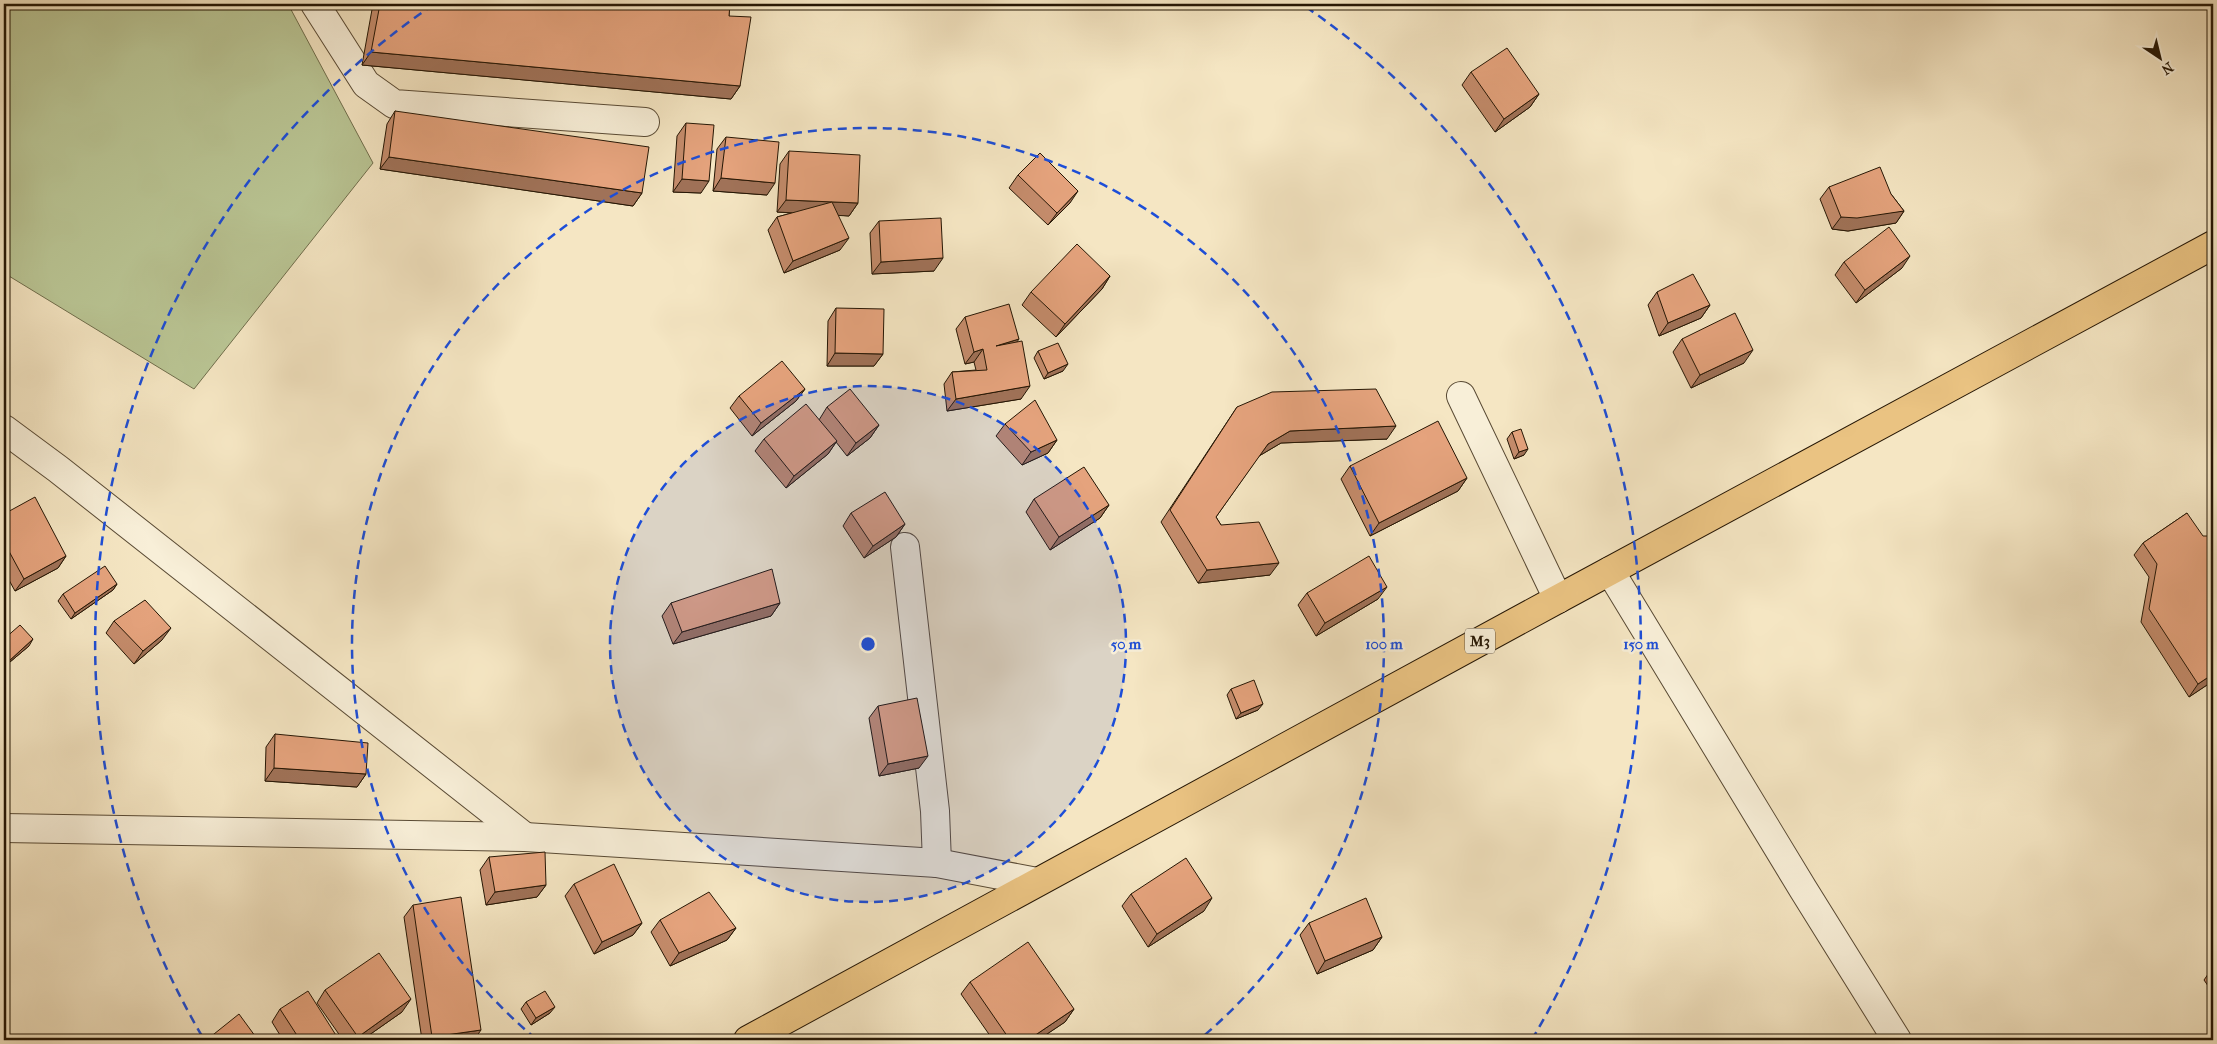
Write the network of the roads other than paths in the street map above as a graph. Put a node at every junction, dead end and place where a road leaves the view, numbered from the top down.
1 (315, 4) edge
2 (645, 122) dead end
3 (2213, 245) edge
4 (1461, 396) dead end
5 (4, 429) edge
6 (905, 548) dead end
7 (1610, 572) junction
8 (1558, 599) junction
9 (4, 828) edge
10 (525, 836) junction
11 (937, 864) junction
12 (1037, 882) junction
13 (748, 1040) edge
14 (1897, 1040) edge

1 - 2 street
3 - 7 highway, M3
4 - 8 street
5 - 10 street
6 - 11 street
7 - 8 highway, M3
7 - 14 street
8 - 12 highway, M3
9 - 10 street
10 - 11 street
11 - 12 street
12 - 13 highway, M3

